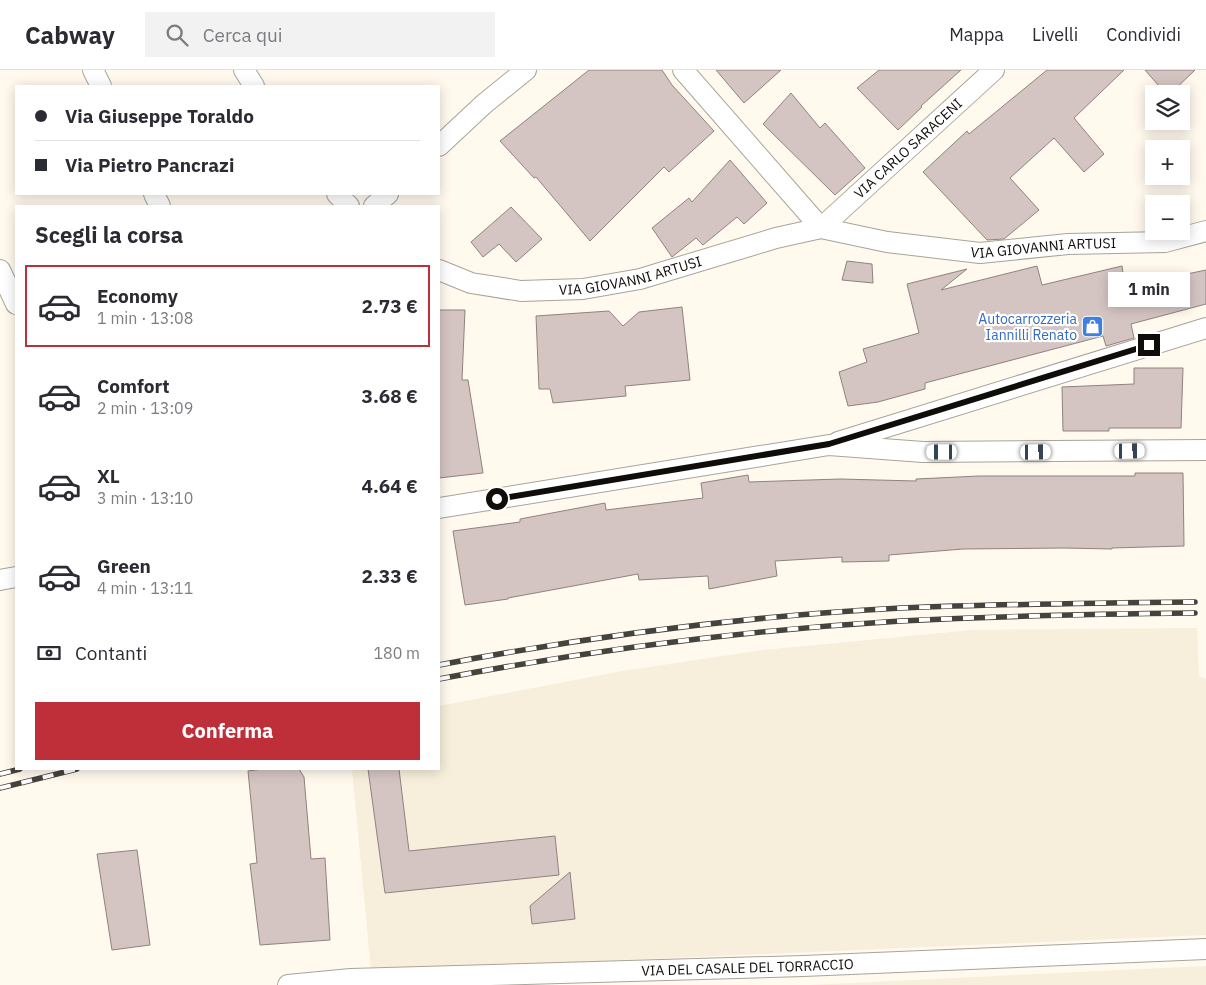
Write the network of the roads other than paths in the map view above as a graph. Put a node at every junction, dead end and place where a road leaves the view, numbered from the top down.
1 (93, 70) edge
2 (244, 70) edge
3 (526, 70) edge
4 (683, 70) edge
5 (994, 70) edge
6 (100, 85) edge
7 (253, 85) edge
8 (440, 145) edge
9 (338, 195) edge
10 (387, 195) edge
11 (348, 205) edge
12 (375, 205) edge
13 (821, 228) junction
14 (1206, 231) edge
15 (0, 270) edge
16 (440, 270) edge
17 (15, 302) edge
18 (1206, 328) edge
19 (829, 444) junction
20 (1206, 450) edge
21 (440, 508) edge
22 (15, 577) edge
23 (0, 580) edge
24 (1206, 950) edge
25 (288, 985) edge

1 - 6 street
2 - 7 street
3 - 8 street
4 - 13 street
5 - 13 street, VIA CARLO SARACENI
9 - 11 street
10 - 12 street
13 - 14 street, VIA GIOVANNI ARTUSI
13 - 16 street, VIA GIOVANNI ARTUSI
15 - 17 street
18 - 19 street
19 - 20 street
19 - 21 street
22 - 23 street
24 - 25 street, VIA DEL CASALE DEL TORRACCIO

